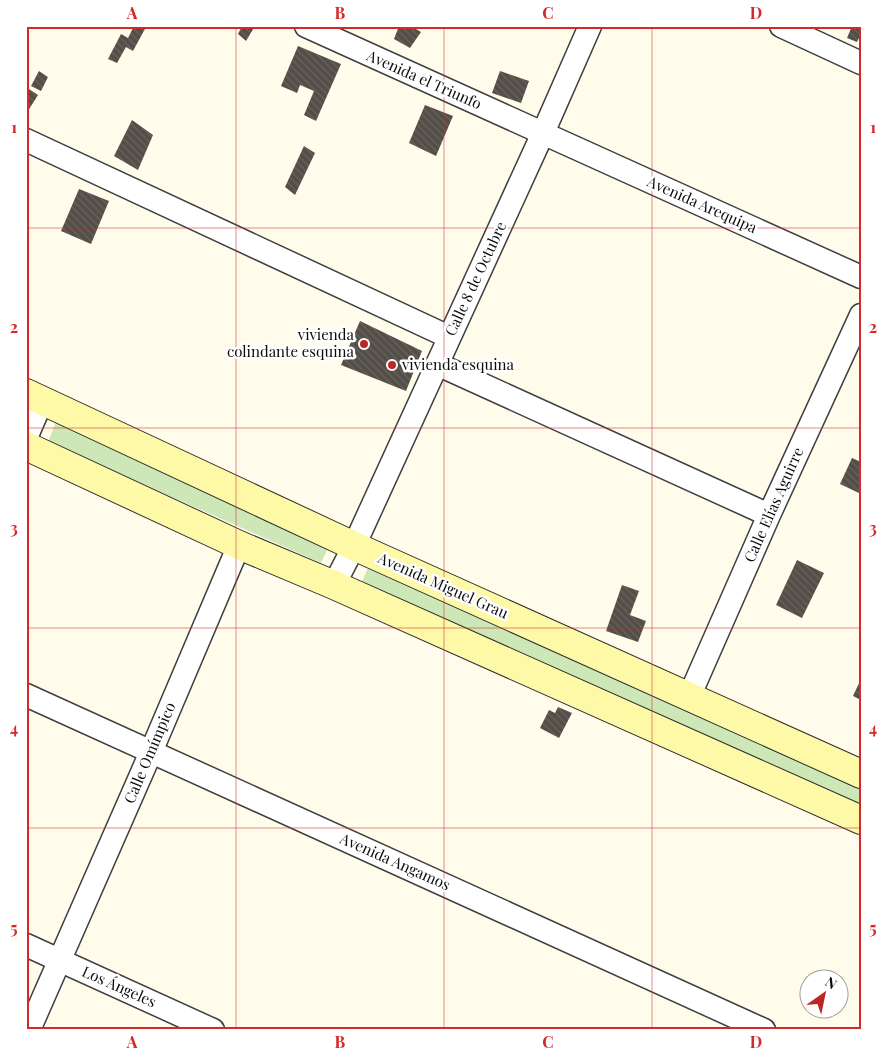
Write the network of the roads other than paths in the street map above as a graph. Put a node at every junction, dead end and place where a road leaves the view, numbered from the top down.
1 (306, 26) edge
2 (590, 26) edge
3 (793, 29) edge
4 (861, 63) edge
5 (543, 133) junction
6 (26, 140) edge
7 (861, 277) edge
8 (861, 315) edge
9 (450, 337) junction
10 (437, 364) junction
11 (34, 397) edge
12 (26, 438) edge
13 (26, 446) edge
14 (770, 515) junction
15 (239, 545) junction
16 (354, 546) junction
17 (334, 585) junction
18 (26, 695) edge
19 (689, 697) junction
20 (151, 752) junction
21 (861, 774) edge
22 (861, 820) edge
23 (26, 945) edge
24 (60, 960) junction
25 (29, 1030) edge
26 (213, 1030) edge
27 (764, 1030) edge

1 - 5 street, Avenida el Triunfo
2 - 5 street, Calle 8 de Octubre
3 - 4 street
5 - 7 street, Avenida Arequipa
5 - 9 street, Calle 8 de Octubre
6 - 9 street
8 - 14 street, Calle Elías Aguirre
9 - 10 street, Calle 8 de Octubre
10 - 14 street
10 - 16 street, Calle 8 de Octubre
11 - 12 street
11 - 16 street, Avenida Miguel Grau
13 - 15 street
14 - 19 street, Calle Elías Aguirre
15 - 17 street
15 - 20 street, Calle Omímpico
16 - 17 street, Calle 8 de Octubre
16 - 19 street, Avenida Miguel Grau
17 - 22 street
18 - 20 street, Avenida Angamos
19 - 21 street, Avenida Miguel Grau
20 - 24 street, Calle Omímpico
20 - 27 street, Avenida Angamos
23 - 24 street, Los Ángeles
24 - 25 street, Calle Omímpico
24 - 26 street, Los Ángeles

